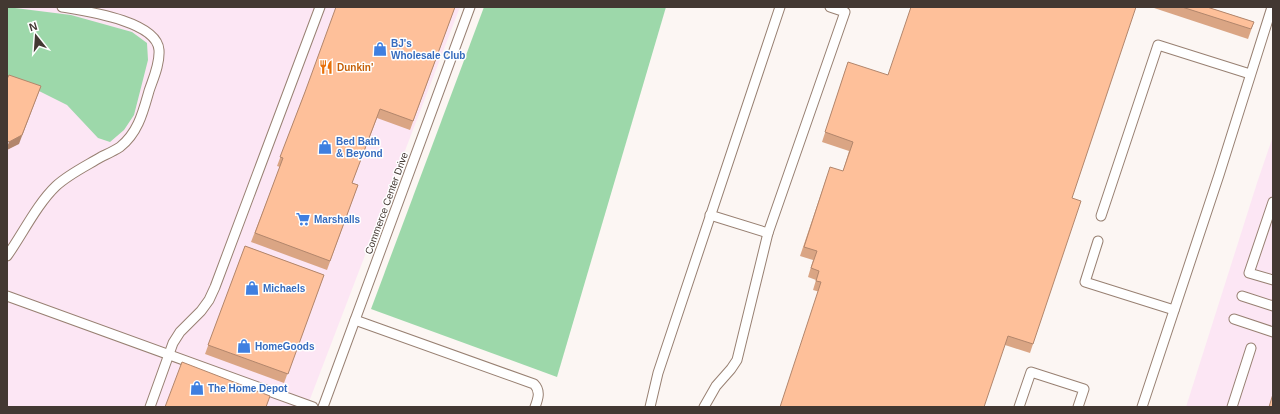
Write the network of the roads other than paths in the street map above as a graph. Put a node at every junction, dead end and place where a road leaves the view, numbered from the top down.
1 (62, 7) edge
2 (320, 7) edge
3 (470, 7) edge
4 (780, 7) edge
5 (830, 7) edge
6 (1272, 7) edge
7 (1250, 74) junction
8 (1273, 202) edge
9 (710, 215) junction
10 (1101, 216) dead end
11 (768, 233) junction
12 (1098, 241) dead end
13 (7, 256) edge
14 (1273, 280) edge
15 (7, 296) edge
16 (1242, 296) dead end
17 (1273, 306) edge
18 (1174, 310) junction
19 (1234, 319) dead end
20 (355, 320) junction
21 (1273, 332) edge
22 (1251, 348) dead end
23 (168, 354) junction
24 (150, 407) edge
25 (313, 407) edge
26 (323, 407) edge
27 (535, 407) edge
28 (650, 407) edge
29 (704, 407) edge
30 (1019, 407) edge
31 (1078, 407) edge
32 (1142, 407) edge
33 (1232, 407) edge

1 - 13 lane
2 - 23 lane
3 - 20 lane, Commerce Center Drive
4 - 9 lane
5 - 11 lane
6 - 7 lane
7 - 10 lane
7 - 18 lane
8 - 14 lane
9 - 11 lane
9 - 28 lane
11 - 29 lane
12 - 18 lane
15 - 23 lane
16 - 17 lane
18 - 32 lane
19 - 21 lane
20 - 26 lane, Commerce Center Drive
20 - 27 lane
22 - 33 lane
23 - 24 lane
23 - 25 lane
30 - 31 lane

